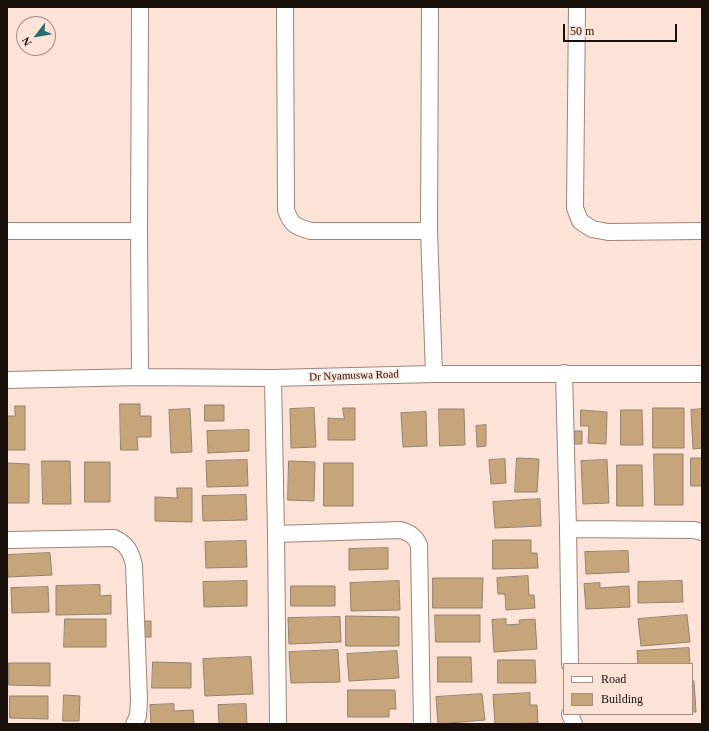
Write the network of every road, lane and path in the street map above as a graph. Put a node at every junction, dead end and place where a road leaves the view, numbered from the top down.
1 (140, 7) edge
2 (284, 7) edge
3 (430, 7) edge
4 (577, 7) edge
5 (7, 231) edge
6 (139, 231) junction
7 (428, 231) junction
8 (702, 231) edge
9 (564, 373) junction
10 (434, 374) junction
11 (702, 374) edge
12 (140, 377) junction
13 (273, 378) junction
14 (7, 380) edge
15 (568, 529) junction
16 (702, 532) edge
17 (276, 534) junction
18 (7, 540) edge
19 (570, 663) edge
20 (134, 724) edge
21 (278, 724) edge
22 (422, 724) edge

1 - 6 street
2 - 7 street
3 - 7 street
4 - 8 street
5 - 6 street
6 - 12 street
7 - 10 street
9 - 10 street, Dr Nyamuswa Road
9 - 11 street, Dr Nyamuswa Road
9 - 15 street
10 - 13 street, Dr Nyamuswa Road
12 - 13 street, Dr Nyamuswa Road
12 - 14 street, Dr Nyamuswa Road
13 - 17 street
15 - 16 street
15 - 19 street
17 - 21 street
17 - 22 street
18 - 20 street

